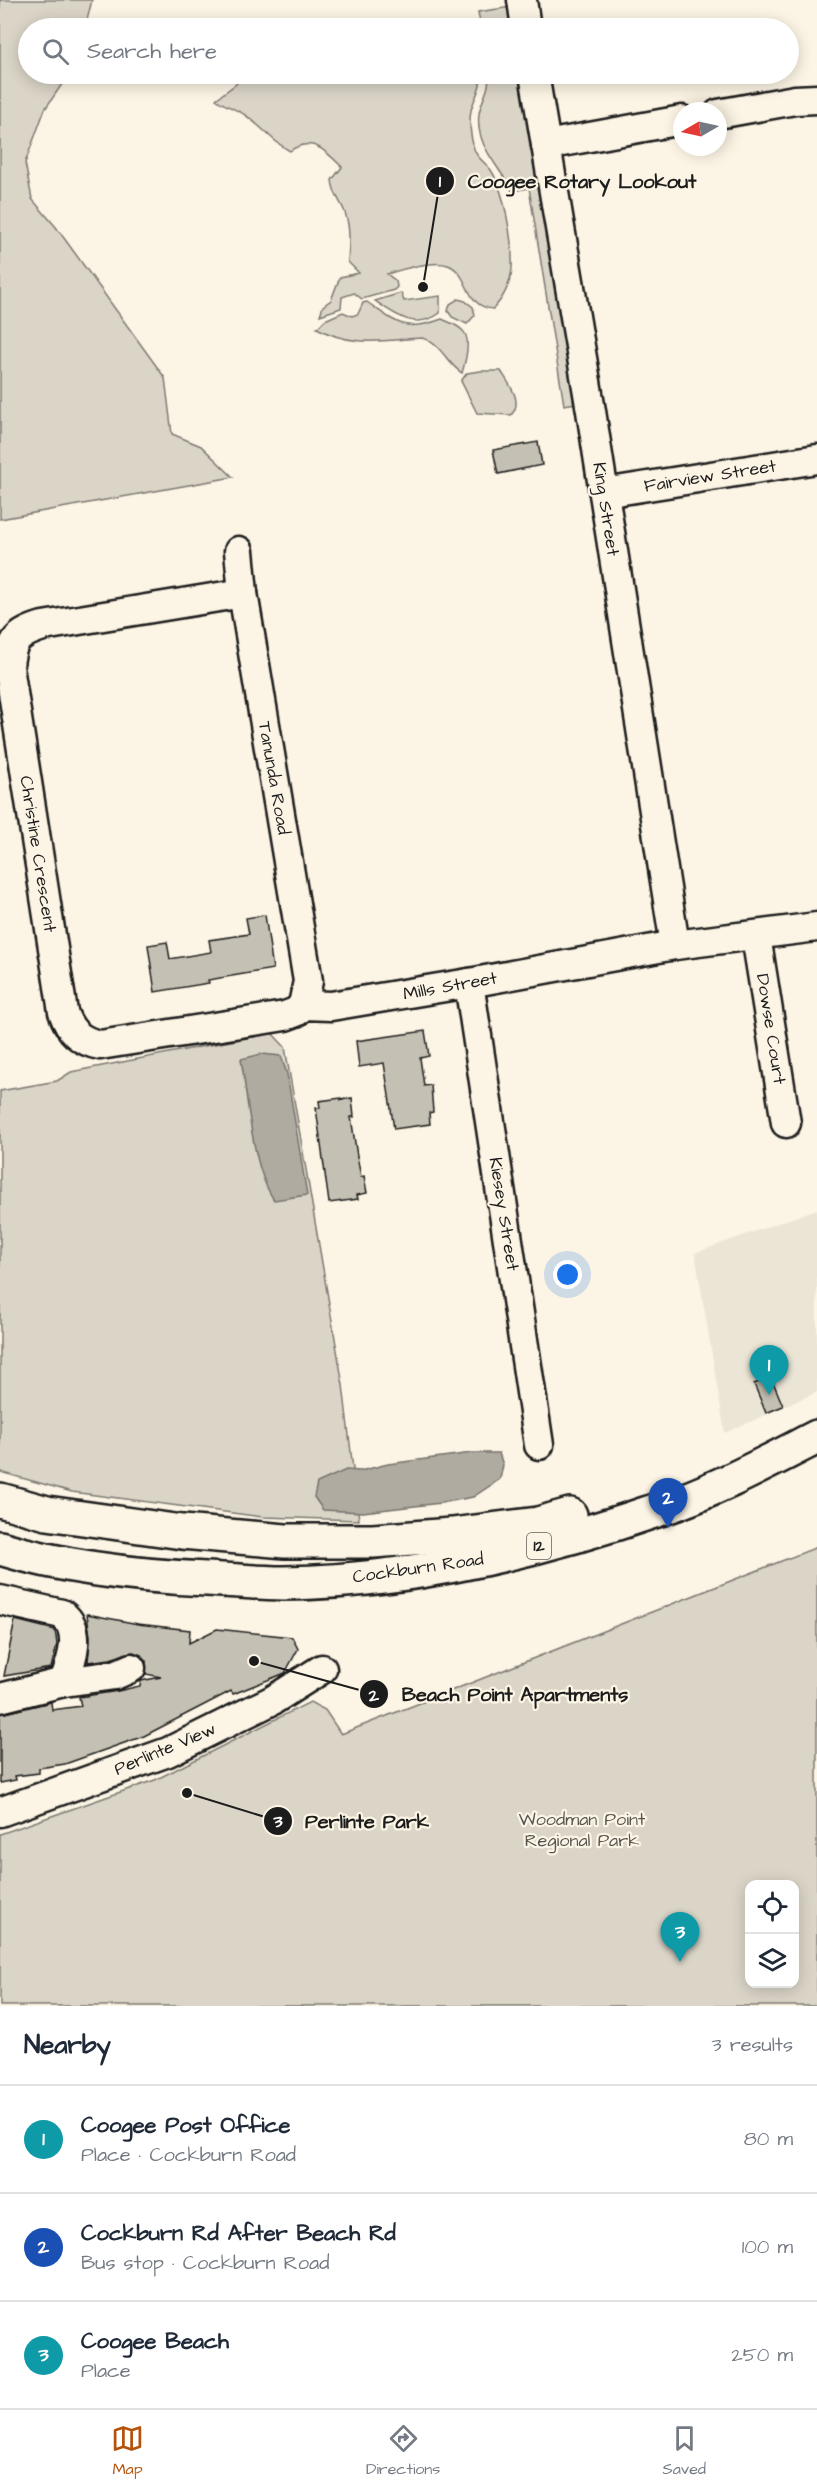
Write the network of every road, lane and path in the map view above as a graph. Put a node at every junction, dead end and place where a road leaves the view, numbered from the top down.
1 (522, 0) edge
2 (525, 18) edge
3 (536, 84) edge
4 (817, 99) edge
5 (727, 112) edge
6 (673, 122) edge
7 (546, 145) junction
8 (817, 459) edge
9 (604, 493) junction
10 (239, 551) dead end
11 (243, 593) junction
12 (817, 927) edge
13 (756, 936) junction
14 (675, 945) junction
15 (469, 983) junction
16 (303, 1005) junction
17 (87, 1042) joint
18 (786, 1123) dead end
19 (817, 1420) edge
20 (817, 1437) edge
21 (539, 1445) dead end
22 (0, 1500) edge
23 (0, 1548) edge
24 (0, 1600) edge
25 (131, 1668) dead end
26 (322, 1669) dead end
27 (64, 1682) junction
28 (4, 1695) edge
29 (0, 1812) edge

1 - 2 street
3 - 7 street, King Street
4 - 5 street
6 - 7 street
7 - 9 street, King Street
8 - 9 street, Fairview Street
9 - 14 street, King Street
10 - 11 street, Tanunda Road
11 - 16 street, Tanunda Road
11 - 17 street, Christine Crescent
12 - 13 street, Mills Street
13 - 14 street, Mills Street
13 - 18 street, Dowse Court
14 - 15 street, Mills Street
15 - 16 street, Mills Street
15 - 21 street, Kiesey Street
16 - 17 street, Mills Street
19 - 22 main road, Cockburn Road / 12
20 - 23 main road, Cockburn Road / 12
24 - 27 street
25 - 27 street
26 - 29 street, Perlinte View
27 - 28 street

